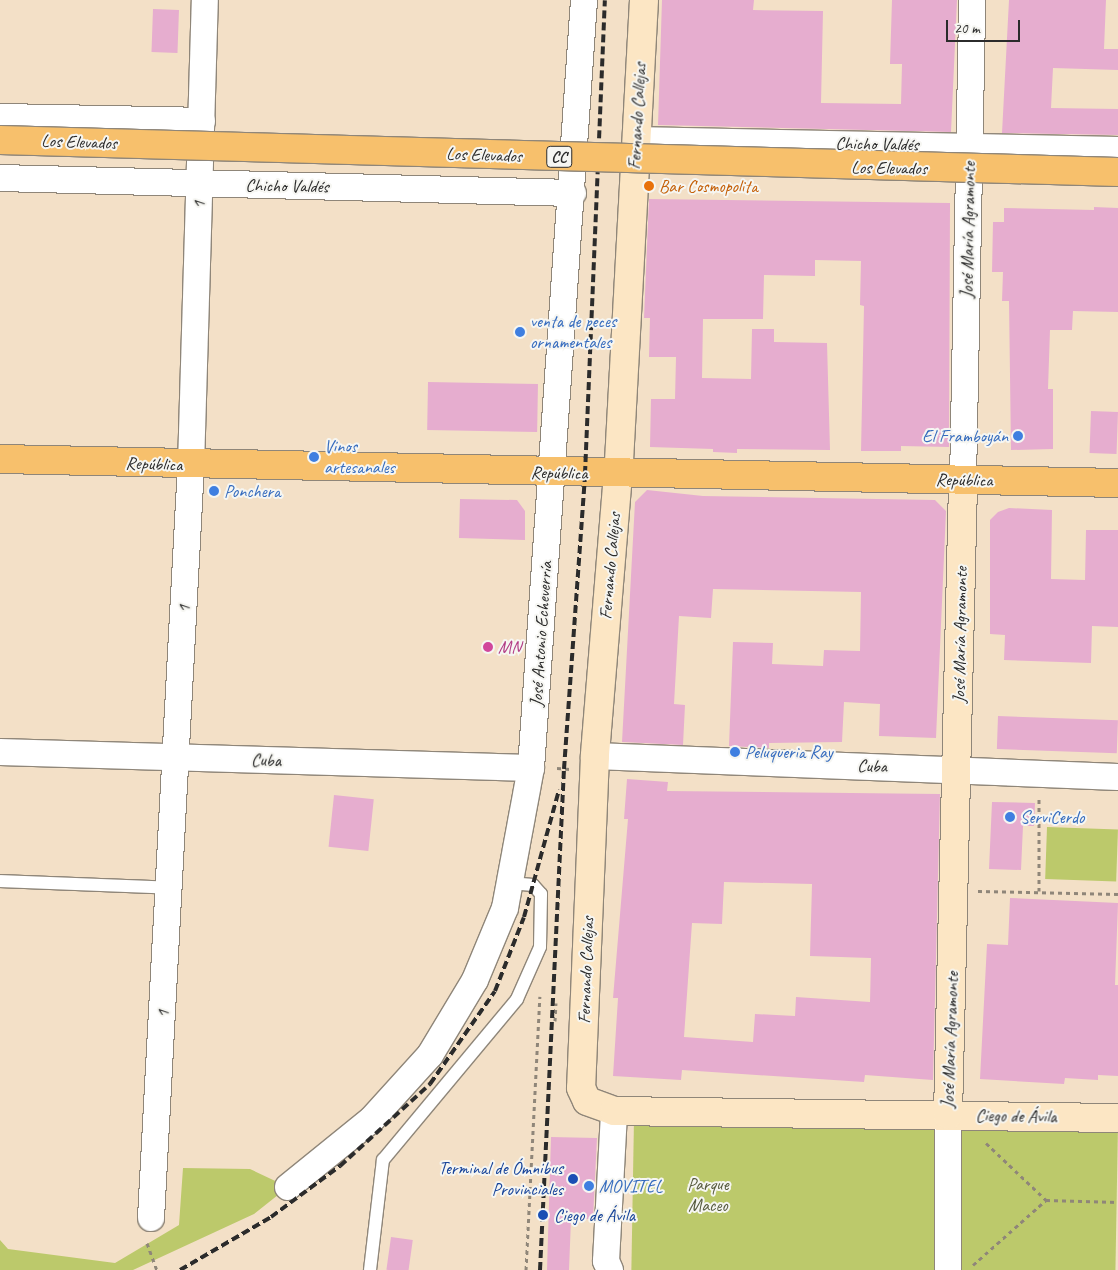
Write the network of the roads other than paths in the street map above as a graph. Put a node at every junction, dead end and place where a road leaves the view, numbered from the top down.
1 (205, 0) edge
2 (584, 0) edge
3 (644, 0) edge
4 (972, 0) edge
5 (0, 117) edge
6 (202, 121) junction
7 (0, 140) edge
8 (636, 140) junction
9 (970, 146) junction
10 (1118, 150) edge
11 (1118, 172) edge
12 (0, 178) edge
13 (199, 184) junction
14 (573, 193) junction
15 (0, 459) edge
16 (192, 466) junction
17 (553, 473) junction
18 (618, 474) junction
19 (963, 480) junction
20 (1118, 483) edge
21 (0, 752) edge
22 (595, 756) junction
23 (177, 757) junction
24 (531, 768) junction
25 (957, 770) junction
26 (1118, 777) edge
27 (0, 881) edge
28 (510, 883) junction
29 (171, 888) junction
30 (614, 1111) junction
31 (948, 1115) junction
32 (1118, 1118) edge
33 (288, 1187) dead end
34 (151, 1218) dead end
35 (370, 1270) edge
36 (610, 1270) edge
37 (948, 1270) edge

1 - 6 street, 1
2 - 14 street, José Antonio Echeverría
3 - 8 street, Fernando Callejas
4 - 9 street, José María Agramonte
5 - 6 street
6 - 13 street, 1
7 - 11 main road, Los Elevados / CC, bridge
8 - 9 street, Chicho Valdés
8 - 18 street, Fernando Callejas
9 - 10 street, Chicho Valdés
9 - 19 street, José María Agramonte
12 - 13 street, Chicho Valdés
13 - 14 street, Chicho Valdés
13 - 16 street, 1
14 - 17 street, José Antonio Echeverría
15 - 16 main road, República
16 - 17 main road, República
16 - 23 street, 1
17 - 18 main road, República
17 - 24 street, José Antonio Echeverría
18 - 19 main road, República
18 - 22 street, Fernando Callejas
19 - 20 main road, República
19 - 25 street, José María Agramonte
21 - 23 street, Cuba
22 - 25 street, Cuba
22 - 30 street, Fernando Callejas
23 - 24 street, Cuba
23 - 29 street, 1
24 - 28 street, José Antonio Echeverría
25 - 26 street, Cuba
25 - 31 street, José María Agramonte
27 - 29 lane
28 - 33 street, José Antonio Echeverría
28 - 35 lane
29 - 34 street, 1
30 - 31 street, Ciego de Ávila
30 - 36 street
31 - 32 street, Ciego de Ávila
31 - 37 street, José María Agramonte

